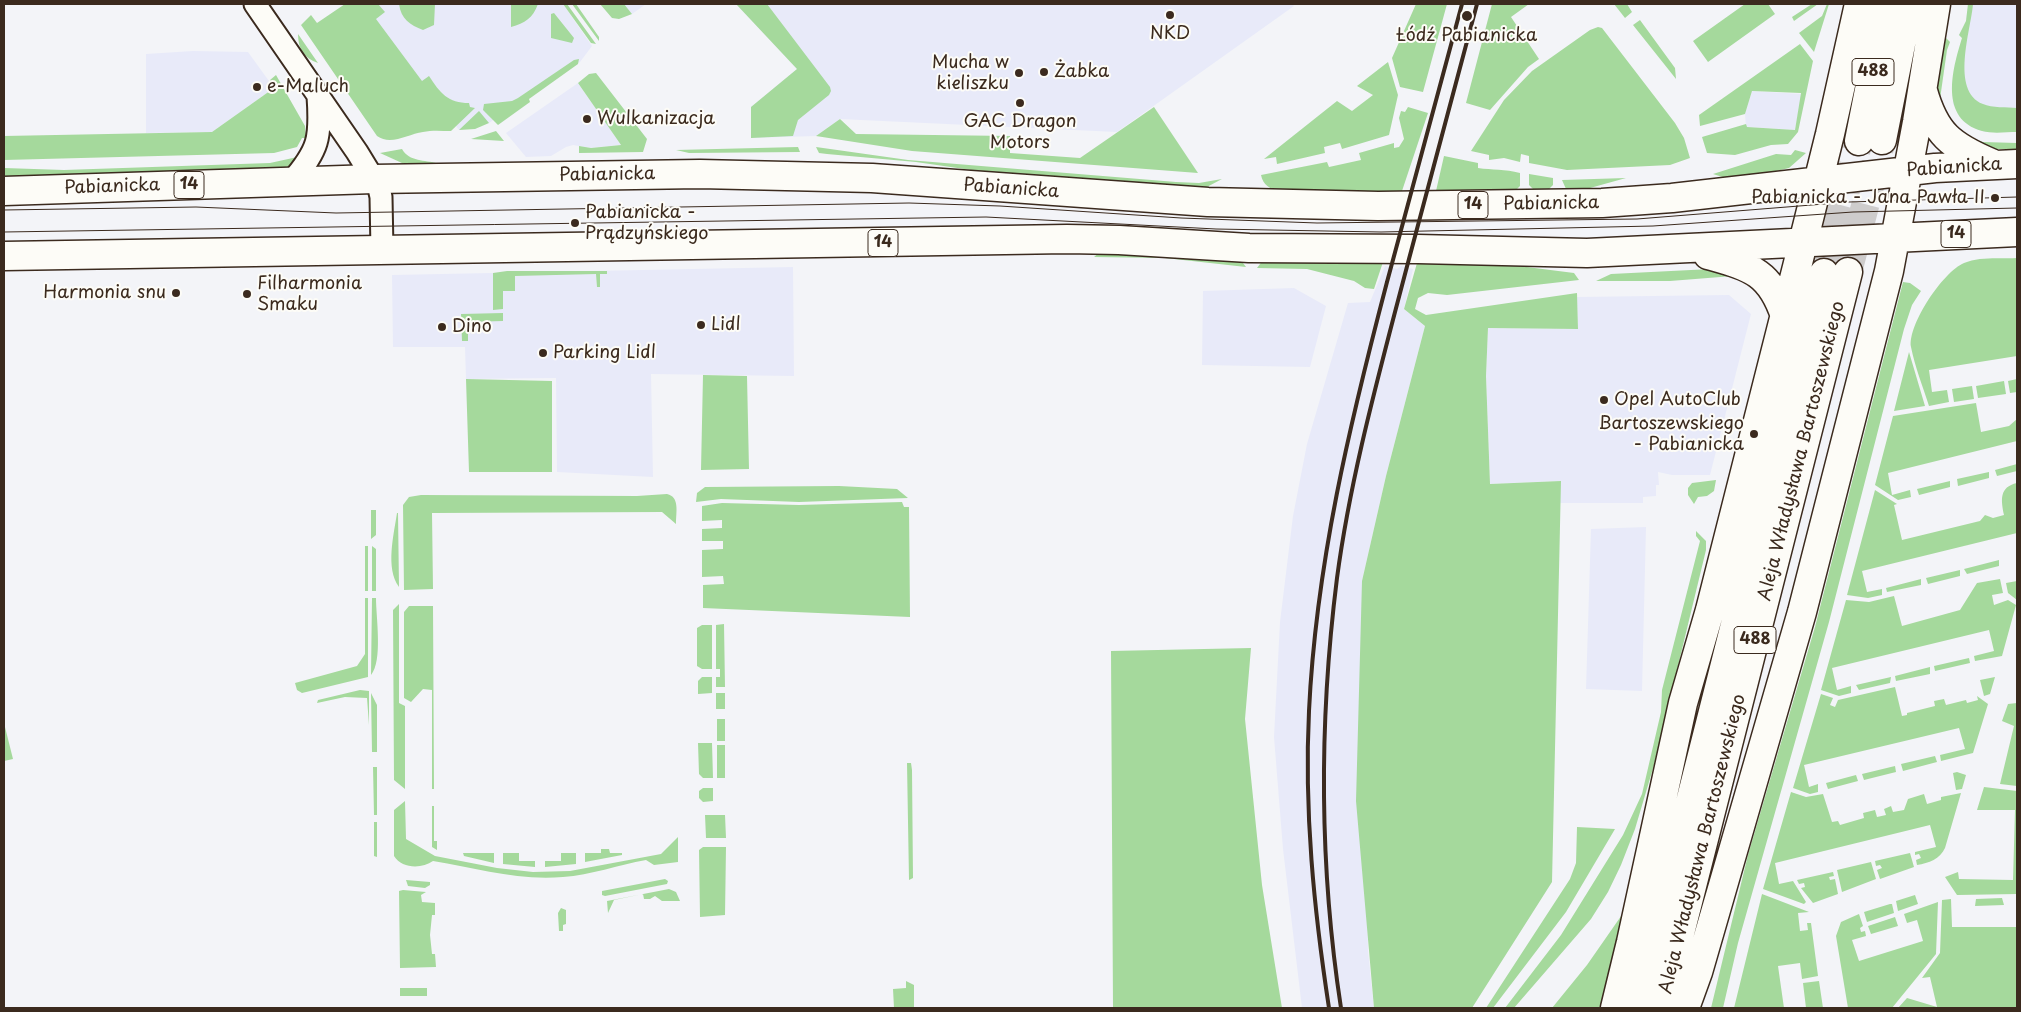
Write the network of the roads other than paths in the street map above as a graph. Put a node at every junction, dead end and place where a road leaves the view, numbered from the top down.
1 (255, 4) edge
2 (1858, 4) edge
3 (1886, 4) edge
4 (1909, 4) edge
5 (1936, 4) edge
6 (1922, 90) junction
7 (318, 96) junction
8 (2006, 164) edge
9 (1908, 170) junction
10 (374, 179) junction
11 (1818, 181) junction
12 (291, 182) junction
13 (4, 191) edge
14 (2017, 232) edge
15 (1895, 238) junction
16 (1803, 243) junction
17 (382, 250) junction
18 (1687, 250) junction
19 (4, 256) edge
20 (1785, 316) junction
21 (1615, 1008) edge
22 (1638, 1008) edge
23 (1661, 1008) edge
24 (1685, 1008) edge

1 - 7 street
2 - 11 main road
3 - 4 main road, 488
5 - 6 main road
6 - 8 main road
6 - 9 main road
7 - 10 street
7 - 12 street
8 - 9 main road, Pabianicka / 14
9 - 11 main road, Pabianicka / 14
9 - 15 main road
10 - 11 main road, Pabianicka / 14
10 - 12 main road, Pabianicka / 14
10 - 17 street
11 - 16 main road
12 - 13 main road, Pabianicka / 14
14 - 15 main road, 14
15 - 16 main road, 14
15 - 24 main road
16 - 18 main road, 14
16 - 20 main road
17 - 18 main road, 14
17 - 19 main road, 14
18 - 20 main road
20 - 21 main road
22 - 23 main road, Aleja Władysława Bartoszewskiego / 488

